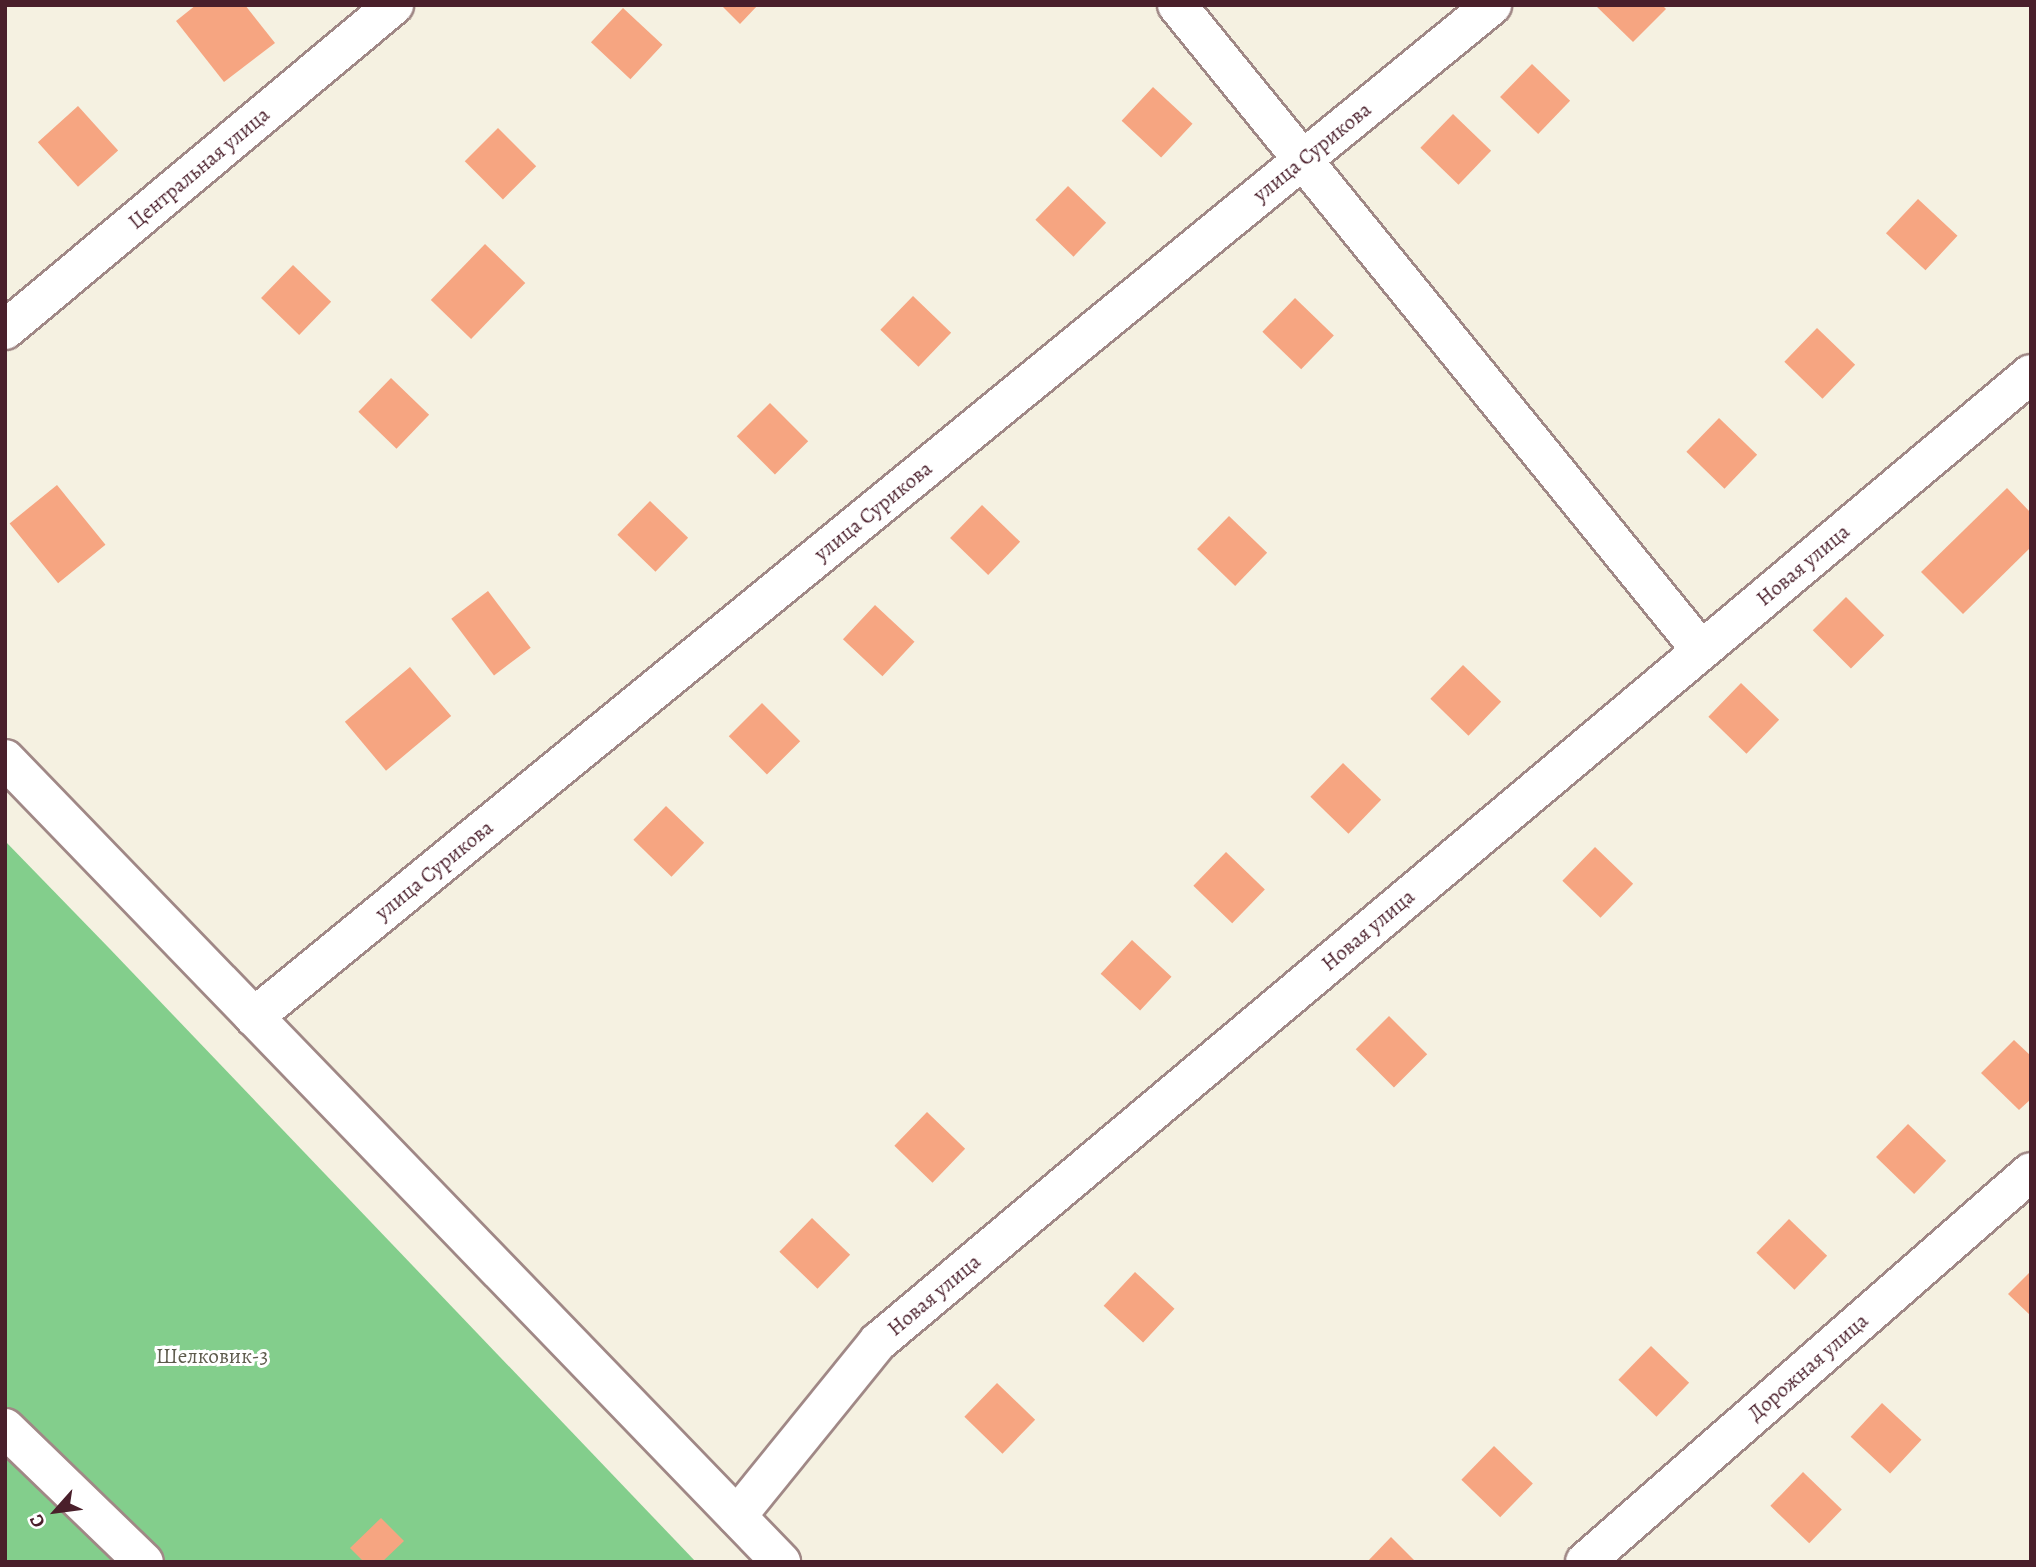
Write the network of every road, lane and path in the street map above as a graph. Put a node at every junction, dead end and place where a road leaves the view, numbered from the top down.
1 (394, 5) edge
2 (1177, 5) edge
3 (1492, 5) edge
4 (1302, 160) junction
5 (5, 330) edge
6 (2031, 374) edge
7 (1701, 650) junction
8 (5, 759) edge
9 (254, 1017) junction
10 (2031, 1172) edge
11 (5, 1428) edge
12 (737, 1516) junction
13 (144, 1562) edge
14 (781, 1562) edge
15 (1585, 1562) edge

1 - 5 street, Центральная улица
2 - 4 street
3 - 4 street, улица Сурикова
4 - 7 street
4 - 9 street, улица Сурикова
6 - 7 street, Новая улица
7 - 12 street, Новая улица
8 - 9 street
9 - 12 street
10 - 15 street, Дорожная улица
11 - 13 street
12 - 14 street

